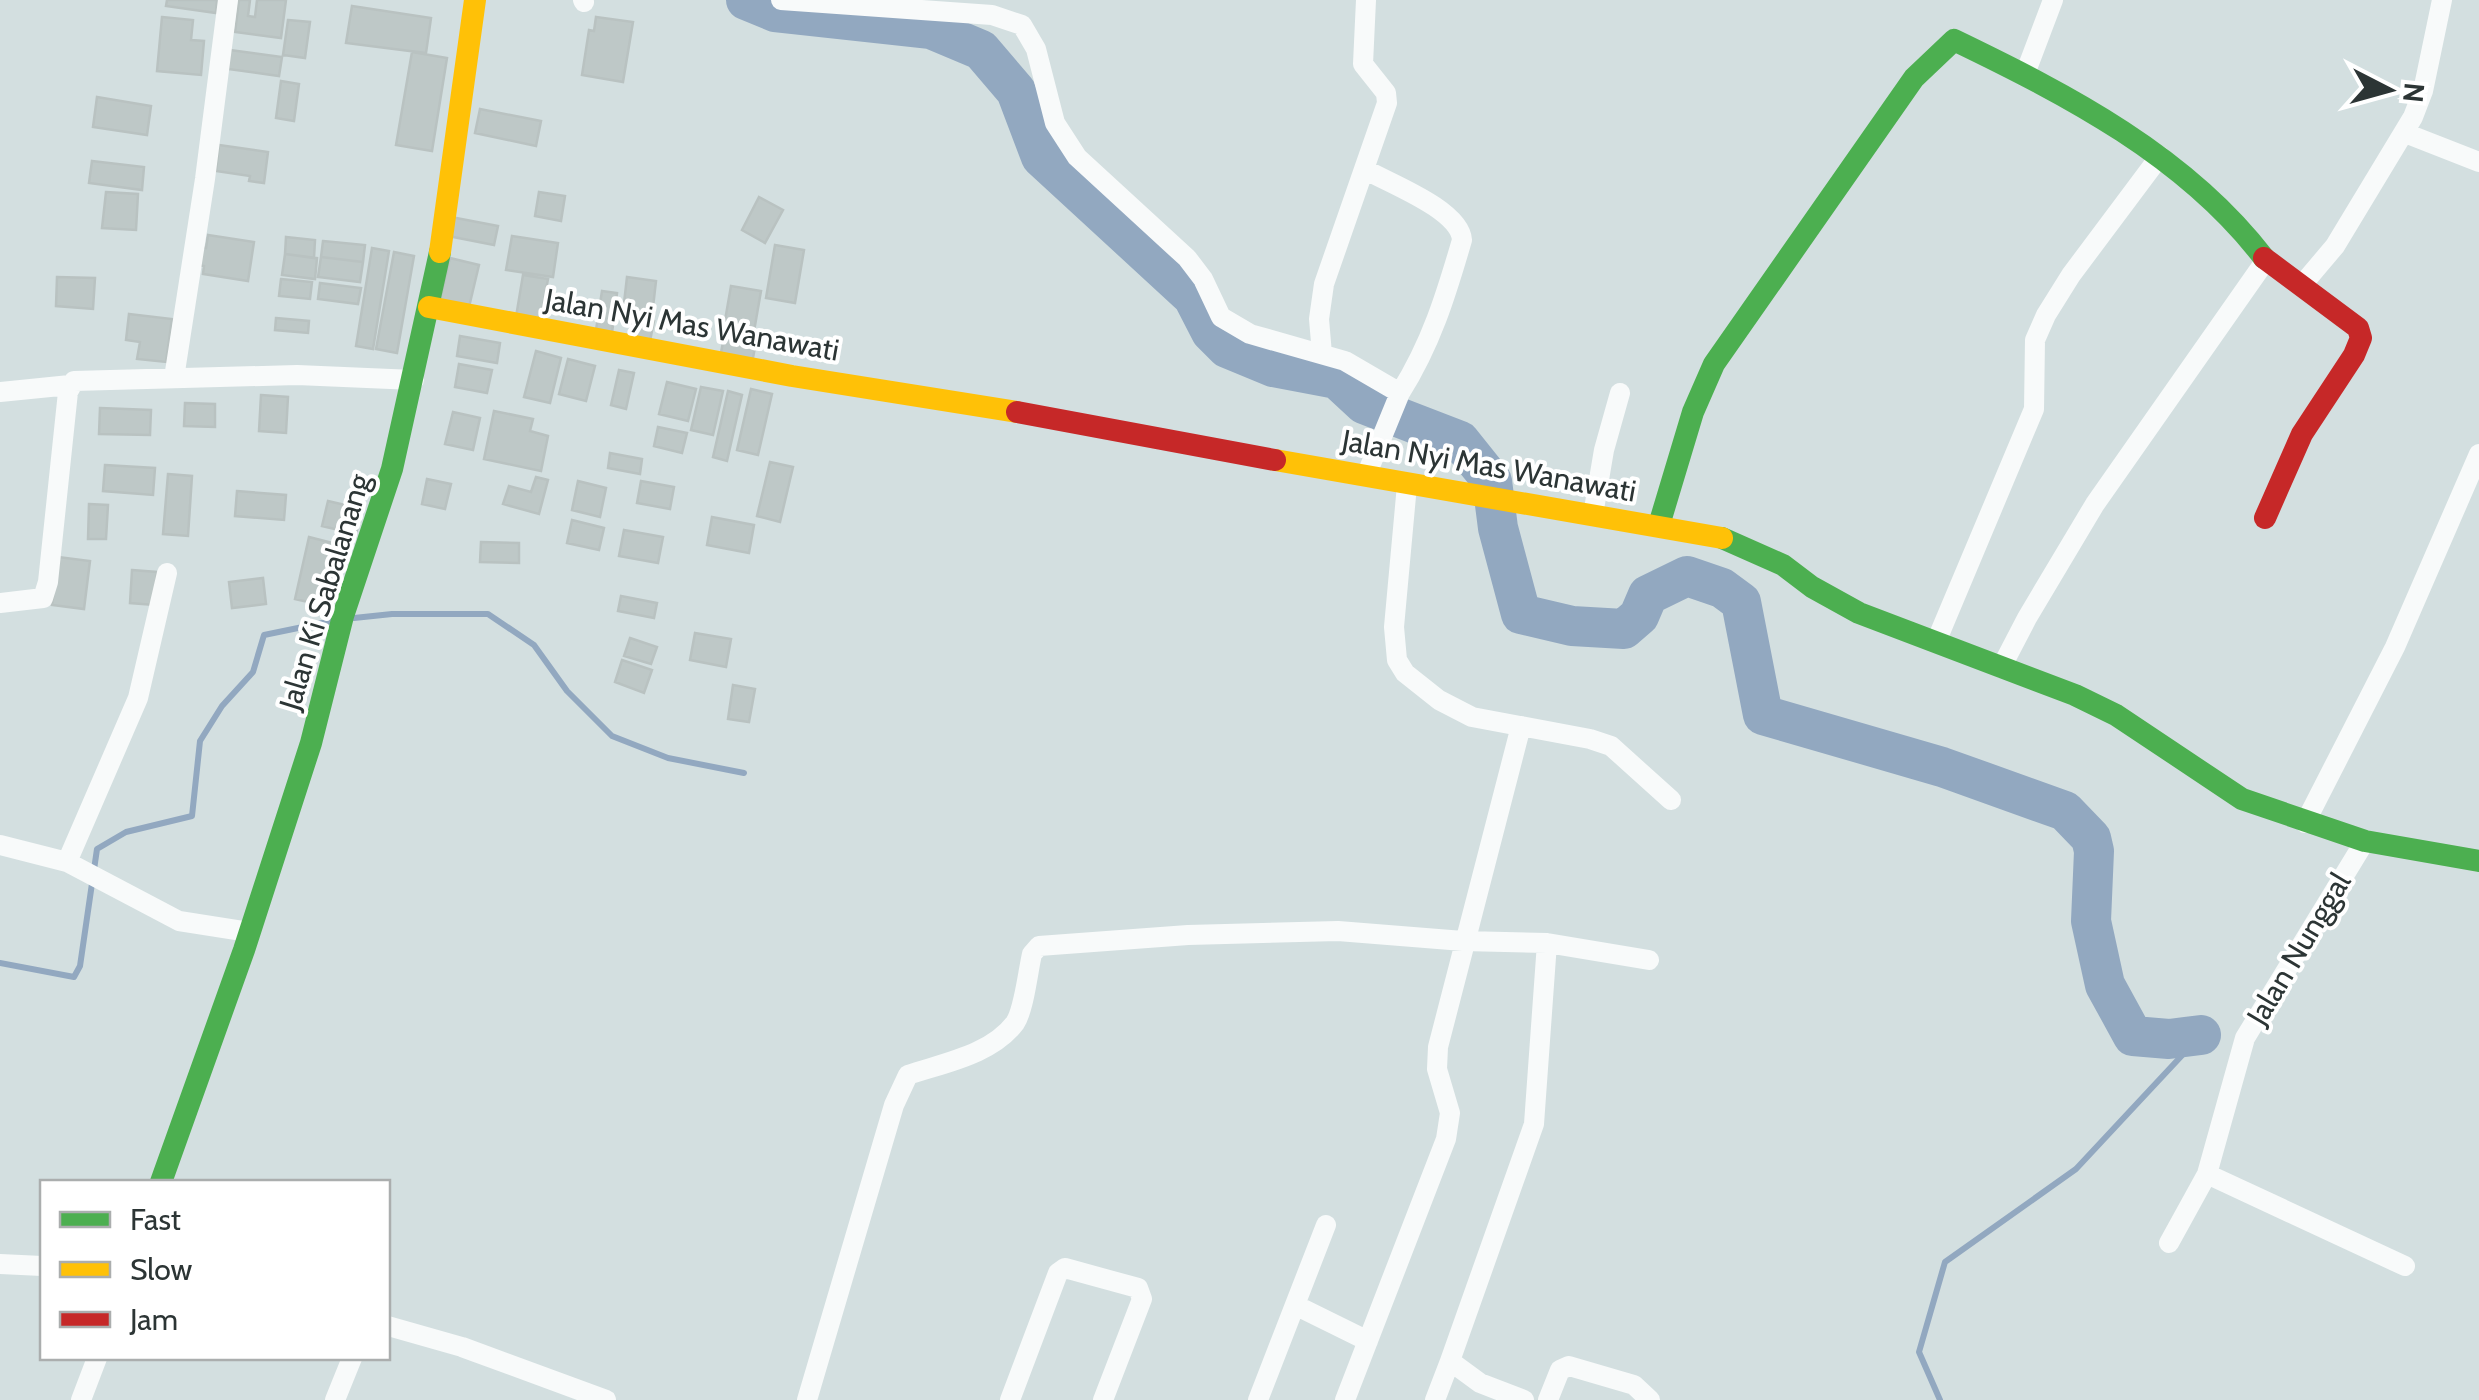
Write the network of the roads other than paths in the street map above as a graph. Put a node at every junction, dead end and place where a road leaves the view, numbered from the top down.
1 (228, 0) edge
2 (474, 0) edge
3 (781, 0) edge
4 (1366, 0) edge
5 (2052, 0) edge
6 (2442, 0) edge
7 (2025, 74) junction
8 (2405, 133) junction
9 (2160, 156) junction
10 (2479, 162) edge
11 (1366, 170) junction
12 (2266, 260) junction
13 (2302, 285) junction
14 (428, 307) junction
15 (1322, 354) junction
16 (174, 378) junction
17 (414, 380) junction
18 (70, 384) junction
19 (0, 392) edge
20 (1620, 393) dead end
21 (1399, 397) junction
22 (2479, 454) edge
23 (1366, 476) junction
24 (1407, 485) junction
25 (1593, 514) junction
26 (2265, 518) dead end
27 (1659, 525) junction
28 (167, 573) dead end
29 (0, 604) edge
30 (1936, 642) junction
31 (2001, 668) junction
32 (1521, 726) junction
33 (1671, 800) dead end
34 (2305, 823) junction
35 (2365, 841) junction
36 (0, 845) edge
37 (2479, 862) edge
38 (75, 867) junction
39 (249, 932) junction
40 (1463, 941) junction
41 (1547, 943) junction
42 (1649, 960) dead end
43 (2207, 1174) junction
44 (162, 1180) edge
45 (1326, 1225) dead end
46 (2169, 1243) dead end
47 (0, 1264) edge
48 (40, 1266) edge
49 (2405, 1266) dead end
50 (1294, 1305) junction
51 (390, 1327) edge
52 (1368, 1341) junction
53 (96, 1360) edge
54 (351, 1360) edge
55 (1450, 1361) junction
56 (81, 1400) edge
57 (335, 1400) edge
58 (606, 1400) edge
59 (807, 1400) edge
60 (1010, 1400) edge
61 (1103, 1400) edge
62 (1258, 1400) edge
63 (1345, 1400) edge
64 (1435, 1400) edge
65 (1524, 1400) edge
66 (1548, 1400) edge
67 (1650, 1400) edge

1 - 16 street
2 - 14 street, Jalan Ki Sabalanang
3 - 15 street
4 - 11 street
5 - 7 street
6 - 8 street
7 - 9 street
7 - 27 street
8 - 10 street
8 - 13 street
9 - 12 street
9 - 30 street
11 - 15 street
11 - 21 street
12 - 13 street
12 - 31 street
13 - 26 street
14 - 17 street, Jalan Ki Sabalanang
14 - 23 street, Jalan Nyi Mas Wanawati
15 - 21 street
16 - 17 street
16 - 18 street
17 - 39 street, Jalan Ki Sabalanang
18 - 19 street
18 - 29 street
20 - 25 street
21 - 23 street
22 - 34 street
23 - 24 street, Jalan Nyi Mas Wanawati
24 - 25 street, Jalan Nyi Mas Wanawati
24 - 32 street
25 - 27 street, Jalan Nyi Mas Wanawati
27 - 30 street, Jalan Nyi Mas Wanawati
28 - 38 street
30 - 31 street, Jalan Nyi Mas Wanawati
31 - 34 street, Jalan Nyi Mas Wanawati
32 - 33 street
32 - 40 street
34 - 35 street, Jalan Nyi Mas Wanawati
35 - 37 street, Jalan Nyi Mas Wanawati
35 - 43 street, Jalan Nunggal
36 - 38 street
38 - 39 street
39 - 44 street, Jalan Ki Sabalanang
40 - 41 street
40 - 52 street
40 - 59 street
41 - 42 street
41 - 55 street
43 - 46 street, Jalan Nunggal
43 - 49 street
45 - 50 street
47 - 48 street
50 - 52 street
50 - 62 street
51 - 58 street
52 - 63 street
53 - 56 street
54 - 57 street
55 - 64 street
55 - 65 street
60 - 61 street
66 - 67 street

